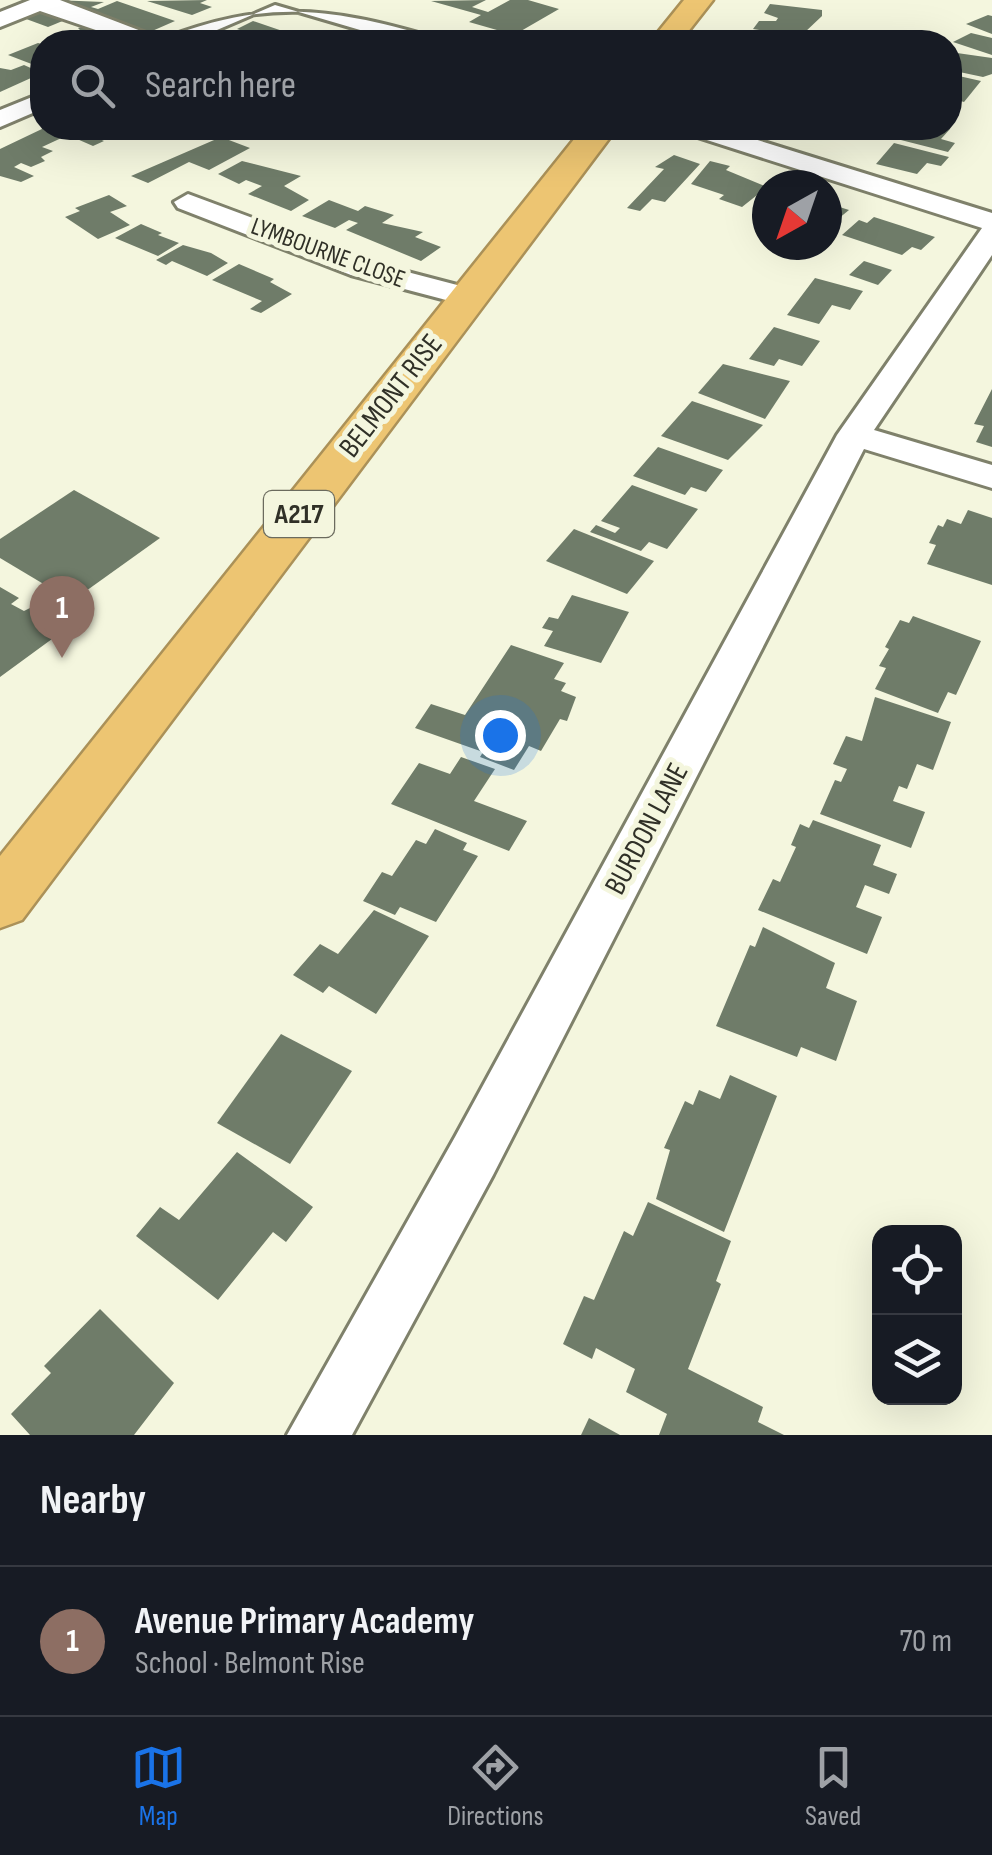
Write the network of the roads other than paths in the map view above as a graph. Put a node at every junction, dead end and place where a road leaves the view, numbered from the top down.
1 (267, 0) edge
2 (282, 0) edge
3 (698, 0) edge
4 (45, 2) edge
5 (0, 20) edge
6 (120, 30) edge
7 (198, 30) edge
8 (383, 30) edge
9 (674, 30) edge
10 (30, 105) edge
11 (0, 119) edge
12 (591, 140) edge
13 (732, 140) edge
14 (188, 202) dead end
15 (992, 222) edge
16 (992, 234) edge
17 (470, 296) junction
18 (854, 436) junction
19 (992, 477) edge
20 (0, 902) edge
21 (318, 1435) edge

1 - 7 street
2 - 8 street
3 - 9 highway
4 - 5 street
4 - 6 street
10 - 11 street
12 - 17 highway, BELMONT RISE / A217
13 - 15 street
14 - 17 street, LYMBOURNE CLOSE
16 - 18 street, BURDON LANE
17 - 20 highway, BELMONT RISE / A217
18 - 19 street
18 - 21 street, BURDON LANE

